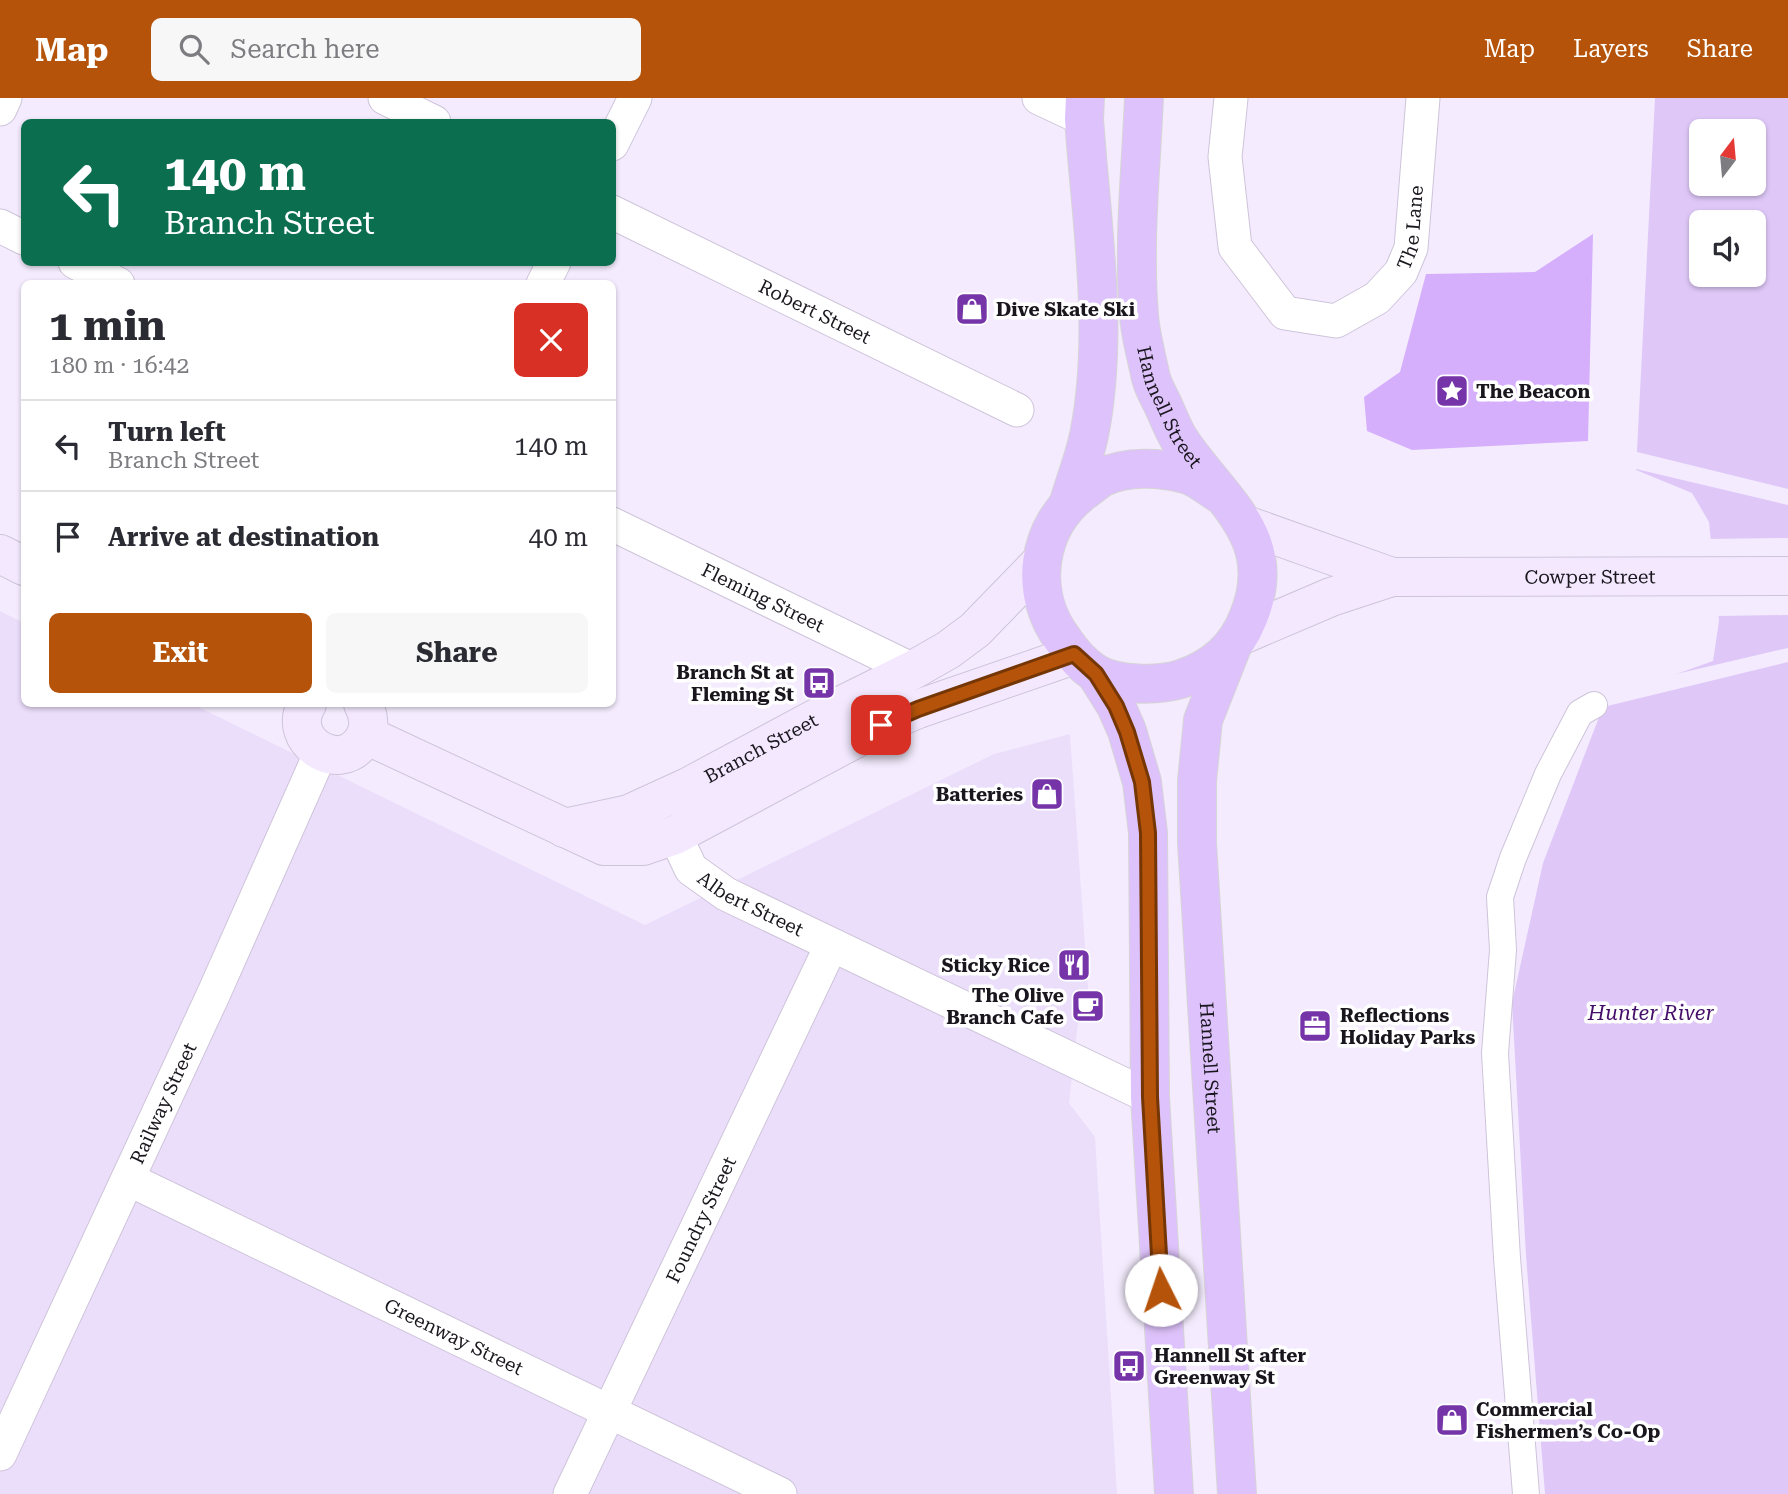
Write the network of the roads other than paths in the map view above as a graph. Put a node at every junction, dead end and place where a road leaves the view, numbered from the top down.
1 (5, 98) edge
2 (385, 98) edge
3 (635, 98) edge
4 (1040, 98) edge
5 (1144, 98) edge
6 (1231, 98) edge
7 (1423, 98) edge
8 (0, 108) edge
9 (1084, 108) edge
10 (428, 119) edge
11 (616, 136) edge
12 (616, 214) edge
13 (0, 226) edge
14 (21, 236) edge
15 (83, 266) edge
16 (110, 280) edge
17 (1017, 410) dead end
18 (1223, 496) junction
19 (1069, 502) junction
20 (616, 526) edge
21 (1246, 526) junction
22 (0, 554) edge
23 (1041, 562) junction
24 (21, 564) edge
25 (1788, 576) edge
26 (1392, 577) junction
27 (1236, 642) junction
28 (1085, 664) junction
29 (914, 670) junction
30 (1594, 705) dead end
31 (304, 707) edge
32 (365, 719) edge
33 (321, 752) junction
34 (564, 828) junction
35 (675, 835) junction
36 (831, 946) junction
37 (1150, 1097) junction
38 (128, 1180) junction
39 (608, 1411) junction
40 (0, 1454) edge
41 (570, 1494) edge
42 (780, 1494) edge
43 (1174, 1494) edge
44 (1237, 1494) edge
45 (1526, 1494) edge

1 - 8 street
2 - 10 street
3 - 11 street
4 - 9 street
5 - 18 highway, Hannell Street
6 - 7 street, The Lane
9 - 19 highway
12 - 17 street, Robert Street
13 - 14 street
15 - 16 street
18 - 19 highway
18 - 21 highway
19 - 23 highway
20 - 29 street, Fleming Street
21 - 26 main road, Cowper Street
21 - 27 highway
22 - 24 main road
23 - 28 highway
23 - 29 main road, Branch Street
25 - 26 main road, Cowper Street
26 - 27 main road, Cowper Street
27 - 28 highway
27 - 44 highway, Hannell Street
28 - 35 main road, Branch Street
28 - 37 highway
29 - 34 main road, Branch Street
30 - 45 street
31 - 33 main road
32 - 33 main road
32 - 34 main road
33 - 38 street, Railway Street
34 - 35 main road
35 - 36 street, Albert Street
36 - 37 street, Albert Street
36 - 39 street, Foundry Street
37 - 43 highway
38 - 39 street, Greenway Street
38 - 40 street, Railway Street
39 - 41 street, Foundry Street
39 - 42 street, Greenway Street

